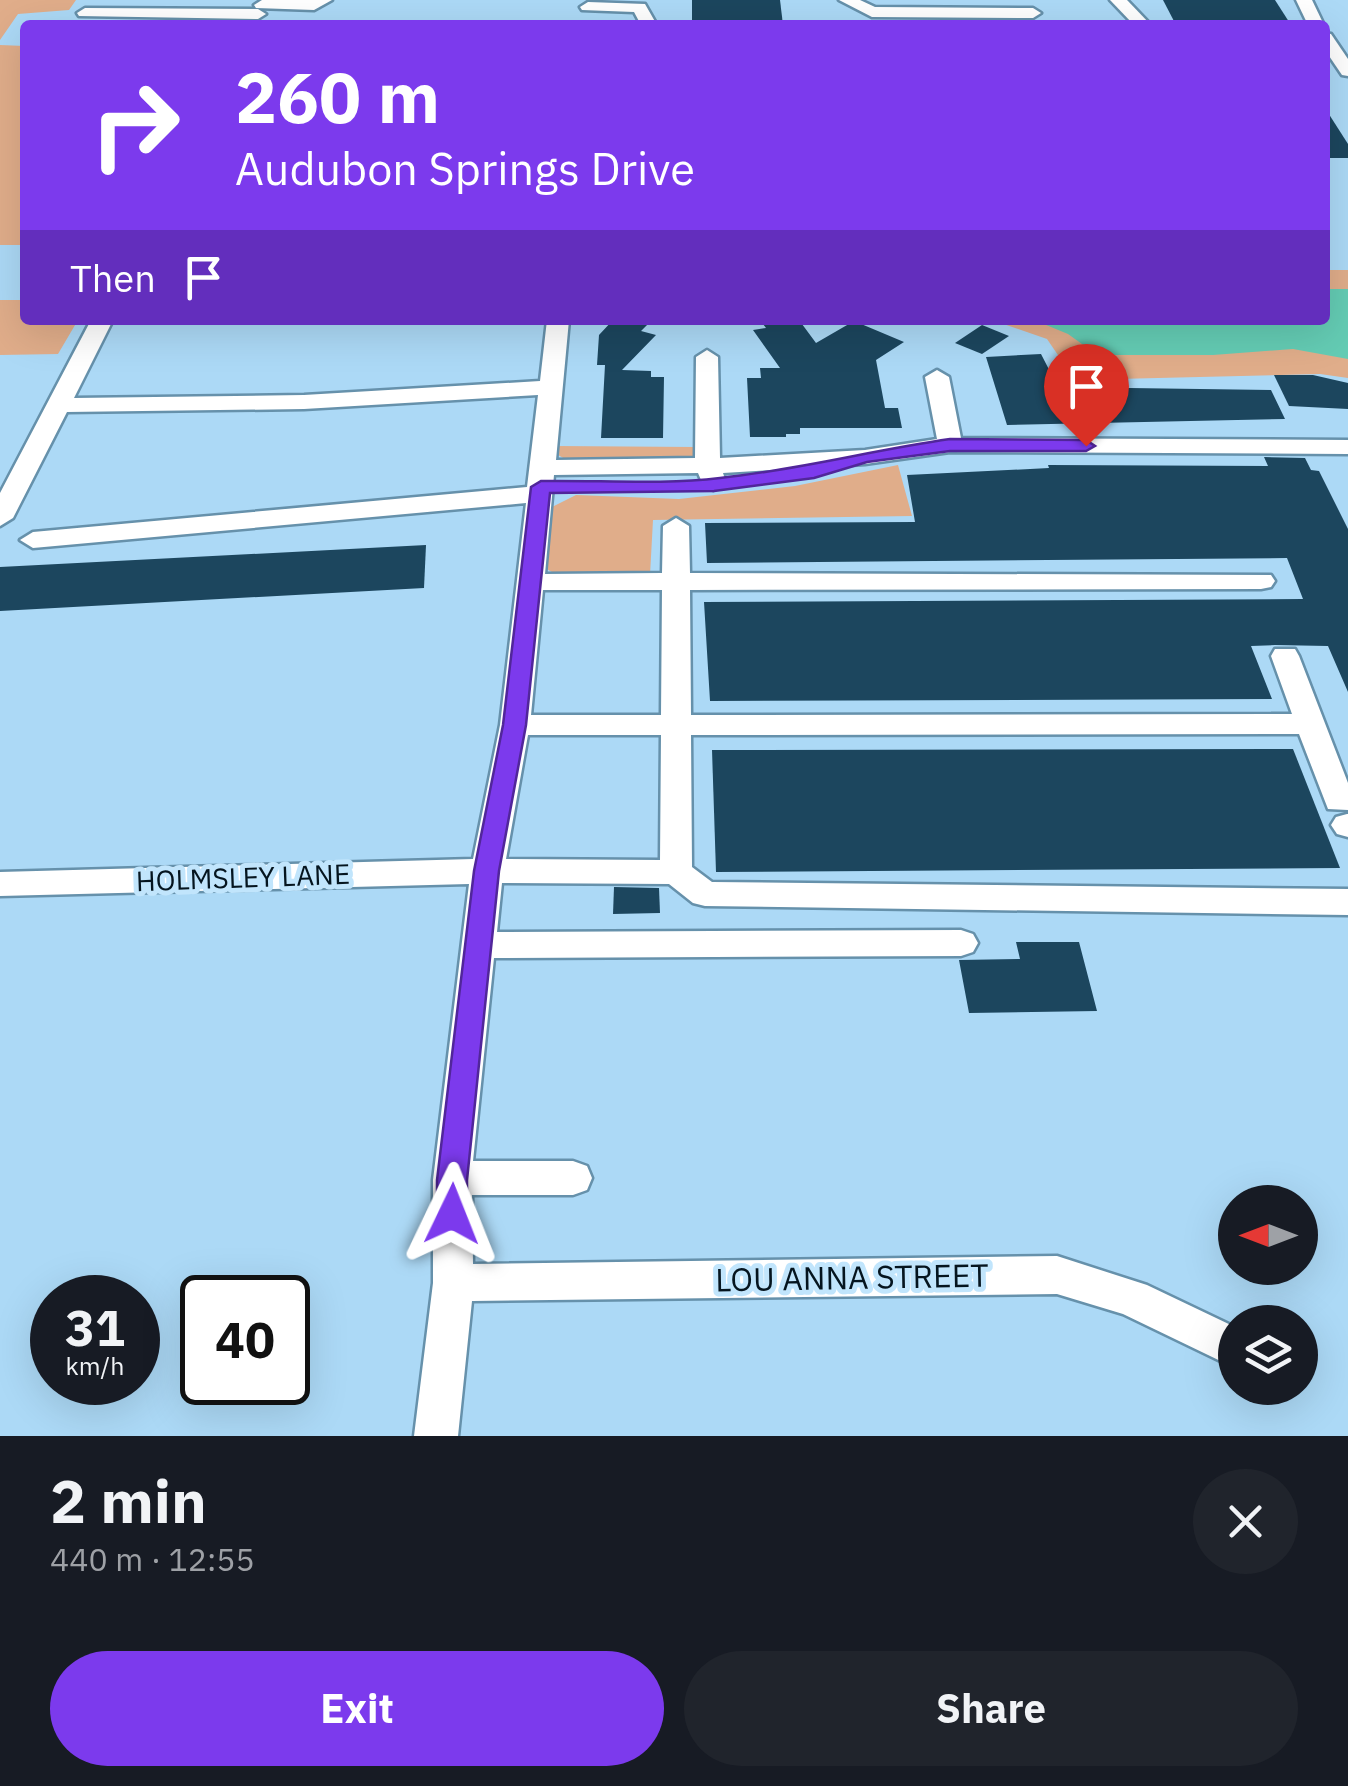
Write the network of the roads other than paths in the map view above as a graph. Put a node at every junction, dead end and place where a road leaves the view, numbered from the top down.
1 (324, 0) edge
2 (847, 0) edge
3 (1118, 0) edge
4 (259, 11) edge
5 (588, 11) edge
6 (1033, 13) dead end
7 (85, 14) dead end
8 (646, 20) edge
9 (1138, 20) edge
10 (1330, 45) edge
11 (1348, 71) edge
12 (99, 325) edge
13 (558, 325) edge
14 (707, 357) dead end
15 (937, 378) dead end
16 (551, 395) junction
17 (58, 406) junction
18 (173, 423) dead end
19 (950, 445) junction
20 (1348, 447) edge
21 (711, 476) junction
22 (541, 483) junction
23 (0, 518) edge
24 (676, 526) dead end
25 (33, 540) dead end
26 (1261, 581) dead end
27 (530, 582) junction
28 (677, 582) junction
29 (1285, 656) dead end
30 (1310, 724) junction
31 (515, 725) junction
32 (676, 725) junction
33 (1345, 817) edge
34 (487, 871) junction
35 (676, 872) junction
36 (0, 884) edge
37 (1348, 902) edge
38 (961, 943) dead end
39 (478, 945) junction
40 (573, 1178) dead end
41 (452, 1180) junction
42 (453, 1282) junction
43 (1218, 1340) edge
44 (436, 1436) edge

1 - 4 street
2 - 6 street
3 - 9 street
4 - 7 street
5 - 8 street
10 - 11 street
12 - 17 street
13 - 16 street
14 - 21 street
15 - 19 street
16 - 17 street
16 - 18 street
16 - 22 street
17 - 23 street
19 - 20 street
19 - 21 street
21 - 22 street
22 - 25 street
22 - 27 street
24 - 28 street
26 - 28 street
27 - 28 street
27 - 31 street
28 - 32 street
29 - 30 street
30 - 32 street
30 - 33 street
31 - 32 street
31 - 34 street
32 - 35 street
34 - 35 street, HOLMSLEY LANE
34 - 36 street, HOLMSLEY LANE
34 - 39 street
35 - 37 street
38 - 39 street
39 - 41 street
40 - 41 street
41 - 42 street
42 - 43 street, LOU ANNA STREET
42 - 44 street

